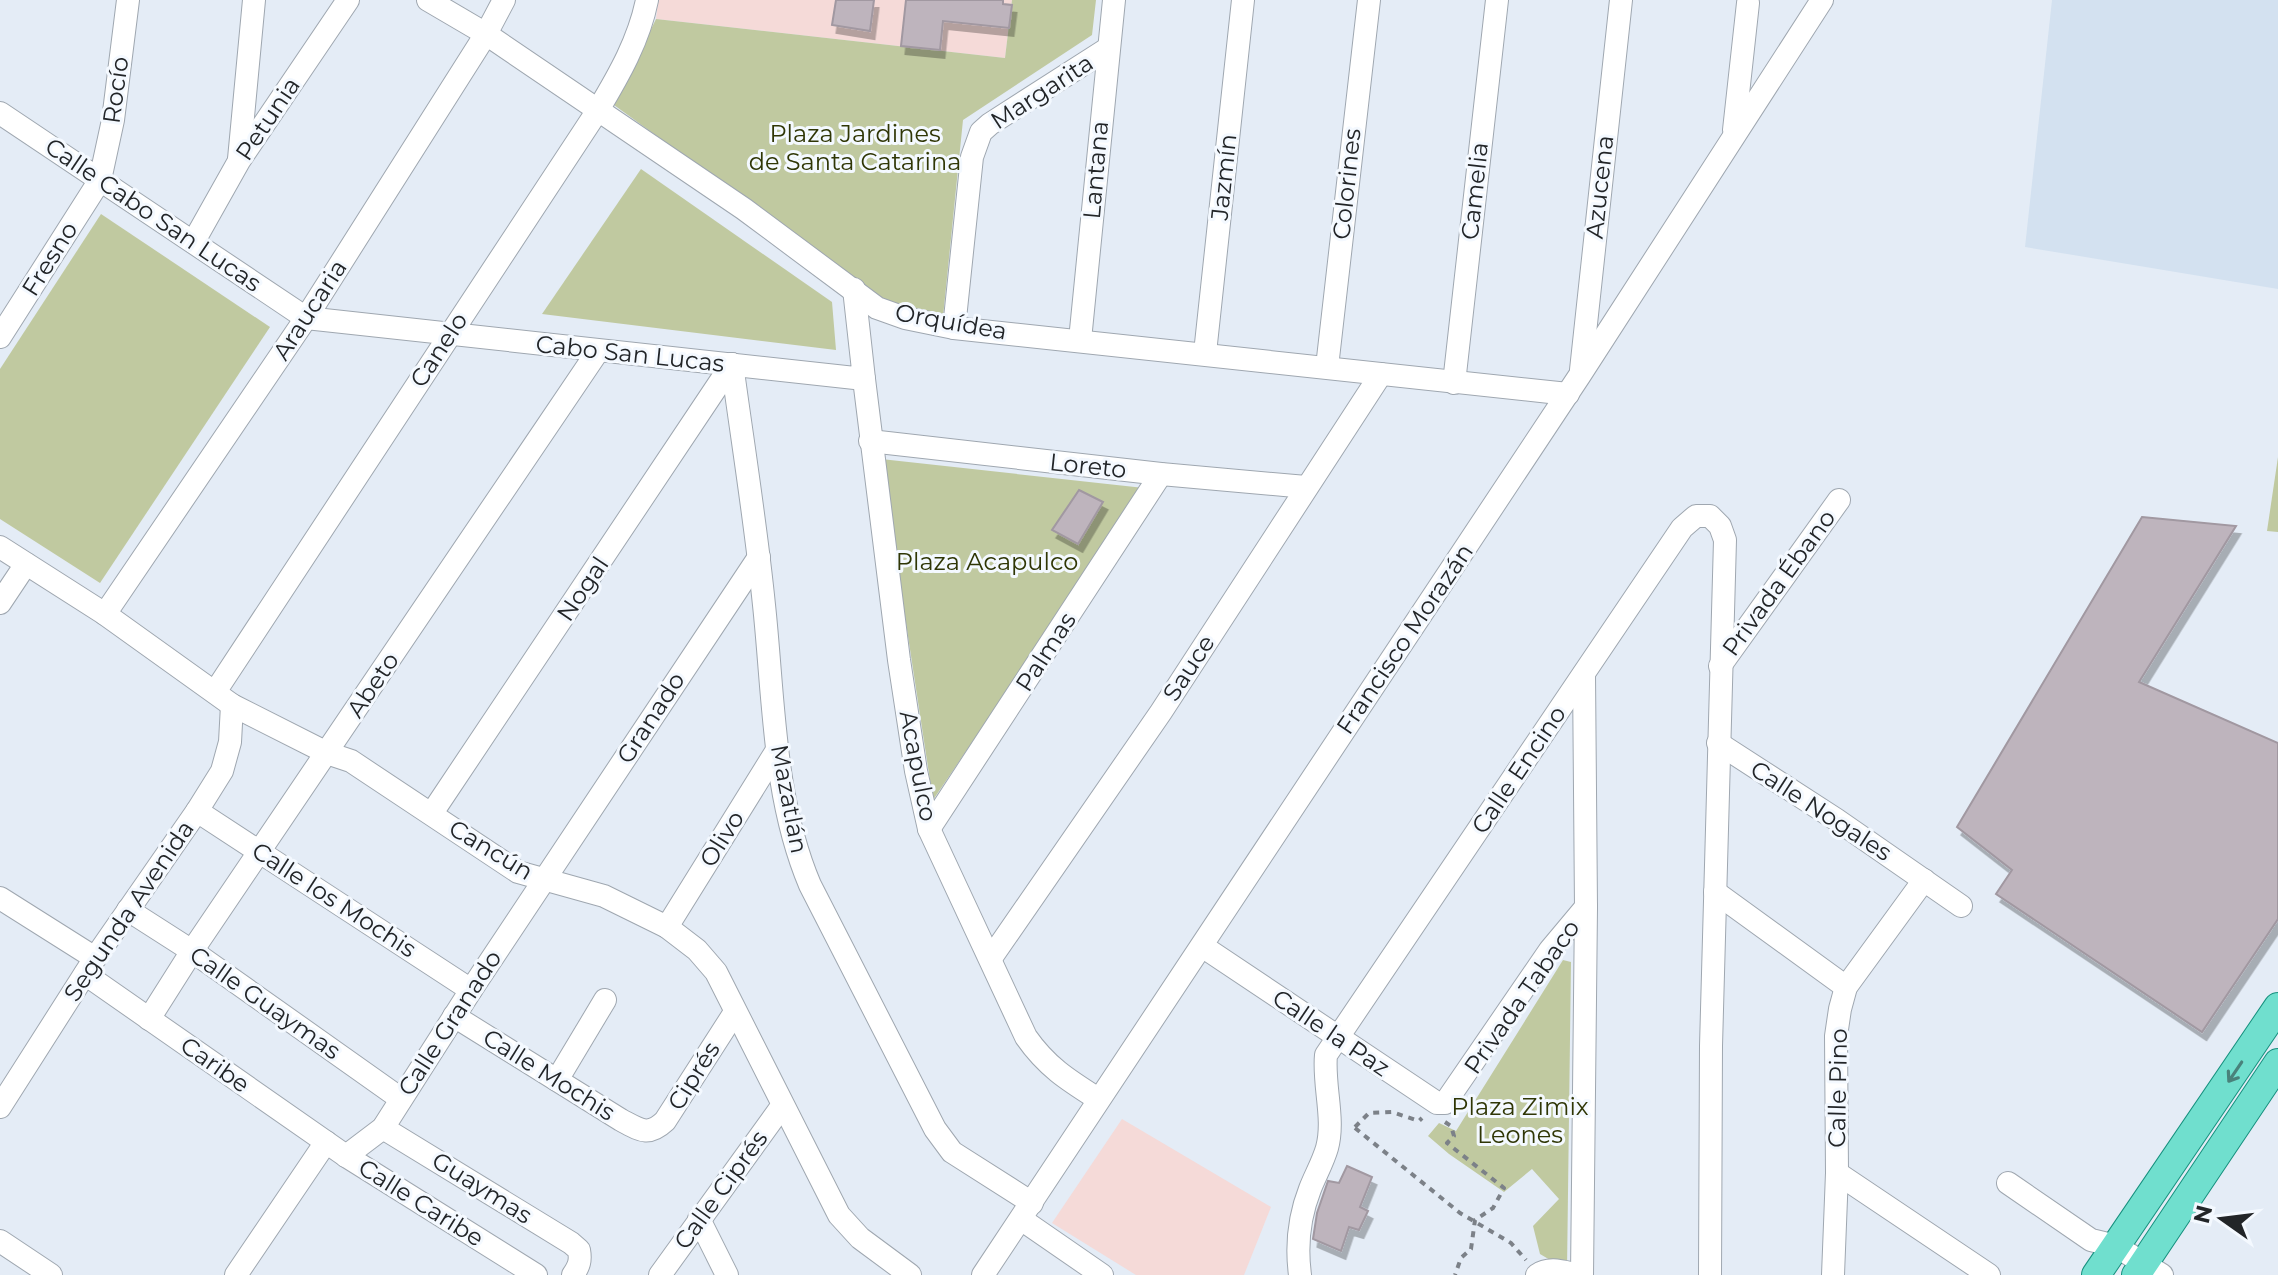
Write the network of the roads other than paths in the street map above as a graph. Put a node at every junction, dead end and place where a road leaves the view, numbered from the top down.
1 (128, 0) edge
2 (254, 0) edge
3 (348, 0) edge
4 (428, 0) edge
5 (504, 0) edge
6 (647, 0) edge
7 (1114, 0) edge
8 (1243, 0) edge
9 (1369, 0) edge
10 (1497, 0) edge
11 (1621, 0) edge
12 (1822, 0) edge
13 (1748, 3) dead end
14 (486, 34) junction
15 (1107, 49) junction
16 (598, 110) junction
17 (0, 113) edge
18 (1734, 135) junction
19 (239, 161) junction
20 (100, 180) junction
21 (194, 241) junction
22 (854, 289) junction
23 (306, 318) junction
24 (954, 328) junction
25 (449, 334) junction
26 (0, 337) edge
27 (1080, 340) junction
28 (598, 351) junction
29 (1205, 353) junction
30 (732, 364) junction
31 (1327, 367) junction
32 (1381, 374) junction
33 (1580, 375) junction
34 (864, 379) junction
35 (1454, 383) junction
36 (1568, 394) junction
37 (870, 441) junction
38 (1161, 474) junction
39 (1306, 487) junction
40 (1839, 500) dead end
41 (0, 547) edge
42 (759, 557) junction
43 (26, 564) junction
44 (0, 603) edge
45 (105, 614) junction
46 (1720, 666) junction
47 (1584, 674) junction
48 (224, 698) junction
49 (1718, 743) junction
50 (777, 750) junction
51 (327, 753) junction
52 (197, 811) junction
53 (432, 813) junction
54 (929, 829) junction
55 (261, 851) junction
56 (1924, 880) junction
57 (544, 881) junction
58 (1715, 892) junction
59 (0, 898) edge
60 (1961, 906) dead end
61 (1586, 907) junction
62 (128, 910) junction
63 (667, 927) junction
64 (1202, 946) junction
65 (192, 951) junction
66 (991, 958) junction
67 (90, 966) junction
68 (1846, 987) junction
69 (471, 990) junction
70 (605, 1000) dead end
71 (2278, 1007) edge
72 (735, 1012) junction
73 (454, 1016) junction
74 (149, 1019) junction
75 (1337, 1038) junction
76 (2275, 1076) edge
77 (557, 1080) junction
78 (401, 1099) junction
79 (1098, 1099) junction
80 (782, 1106) junction
81 (0, 1107) edge
82 (1433, 1108) joint
83 (383, 1128) junction
84 (647, 1131) joint
85 (326, 1142) junction
86 (346, 1156) junction
87 (1837, 1173) junction
88 (2008, 1183) dead end
89 (1027, 1211) junction
90 (699, 1219) junction
91 (0, 1241) edge
92 (2104, 1261) edge
93 (2147, 1271) edge
94 (1538, 1273) edge
95 (51, 1275) edge
96 (236, 1275) edge
97 (536, 1275) edge
98 (573, 1275) edge
99 (660, 1275) edge
100 (727, 1275) edge
101 (910, 1275) edge
102 (983, 1275) edge
103 (1102, 1275) edge
104 (1300, 1275) edge
105 (1581, 1275) edge
106 (1710, 1275) edge
107 (1833, 1275) edge
108 (1989, 1275) edge

1 - 20 street, Rocío
2 - 19 street
3 - 19 street, Petunia
4 - 14 street, Orquídea
5 - 14 street, Araucaria
6 - 16 street, Canelo
7 - 15 street, Lantana
8 - 29 street, Jazmín
9 - 31 street, Colorines
10 - 35 street, Camelia
11 - 33 street, Azucena
12 - 18 street, Francisco Morazán
13 - 18 street
14 - 16 street, Orquídea
14 - 23 street, Araucaria
15 - 24 street, Margarita
15 - 27 street, Lantana
16 - 22 street, Orquídea
16 - 25 street, Canelo
17 - 20 street, Calle Cabo San Lucas
18 - 33 street, Francisco Morazán
19 - 21 street, Petunia
20 - 21 street, Calle Cabo San Lucas
20 - 26 street, Fresno
21 - 23 street, Calle Cabo San Lucas
22 - 24 street, Orquídea
22 - 34 street
23 - 25 street, Cabo San Lucas
23 - 45 street, Araucaria
24 - 27 street, Orquídea
25 - 28 street, Cabo San Lucas
25 - 48 street, Canelo
27 - 29 street, Orquídea
28 - 30 street, Cabo San Lucas
28 - 51 street, Abeto
29 - 31 street, Orquídea
30 - 34 street, Cabo San Lucas
30 - 42 street, Mazatlán
30 - 53 street, Nogal
31 - 32 street, Orquídea
32 - 35 street, Orquídea
32 - 39 street, Sauce
33 - 36 street, Francisco Morazán
34 - 37 street, Acapulco
35 - 36 street, Orquídea
36 - 64 street, Francisco Morazán
37 - 38 street, Loreto
37 - 54 street, Acapulco
38 - 39 street, Loreto
38 - 54 street, Palmas
39 - 66 street, Sauce
40 - 46 street, Privada Ébano
41 - 43 street, Cancún
42 - 50 street, Mazatlán
42 - 57 street, Granado
43 - 44 street
43 - 45 street, Cancún
45 - 48 street, Cancún
46 - 47 street, Calle Encino
46 - 49 street
47 - 61 street
47 - 75 street, Calle Encino
48 - 51 street, Cancún
48 - 52 street, Segunda Avenida
49 - 56 street, Calle Nogales
49 - 58 street
50 - 63 street, Olivo
50 - 89 street, Mazatlán
51 - 53 street, Cancún
51 - 55 street, Abeto
52 - 55 street, Calle los Mochis
52 - 62 street, Segunda Avenida
53 - 57 street, Cancún
54 - 66 street, Acapulco
55 - 65 street, Abeto
55 - 69 street, Calle los Mochis
56 - 60 street, Calle Nogales
56 - 68 street, Calle Pino
57 - 63 street, Cancún
57 - 69 street, Calle Granado
58 - 68 street
58 - 106 street
59 - 67 street, Caribe
61 - 82 street, Privada Tabaco
61 - 105 street
62 - 65 street, Calle Guaymas
62 - 67 street, Segunda Avenida
63 - 72 street, Cancún
64 - 75 street, Calle la Paz
64 - 79 street, Francisco Morazán
65 - 74 street, Abeto
65 - 78 street, Calle Guaymas
66 - 79 street, Acapulco
67 - 74 street, Caribe
67 - 81 street, Segunda Avenida
68 - 87 street, Calle Pino
69 - 73 street, Calle Granado
70 - 77 street
71 -> 92 main road
72 - 80 street, Cancún
72 - 84 street, Ciprés
73 - 77 street, Calle Mochis
73 - 78 street, Calle Granado
74 - 85 street, Caribe
75 - 82 street, Calle la Paz
75 - 104 street, Calle Encino
76 - 93 main road
77 - 84 street, Calle Mochis
78 - 83 street, Calle Granado
79 - 89 street, Francisco Morazán
80 - 90 street, Calle Ciprés
80 - 101 street, Cancún
83 - 86 street, Calle Granado
83 - 98 street, Guaymas
85 - 86 street, Caribe
85 - 96 street
86 - 97 street, Calle Caribe
87 - 107 street, Calle Pino
87 - 108 street
88 - 92 street
89 - 102 street, Francisco Morazán
89 - 103 street, Mazatlán
90 - 99 street, Calle Ciprés
90 - 100 street
91 - 95 street
92 - 93 street
94 - 105 street

